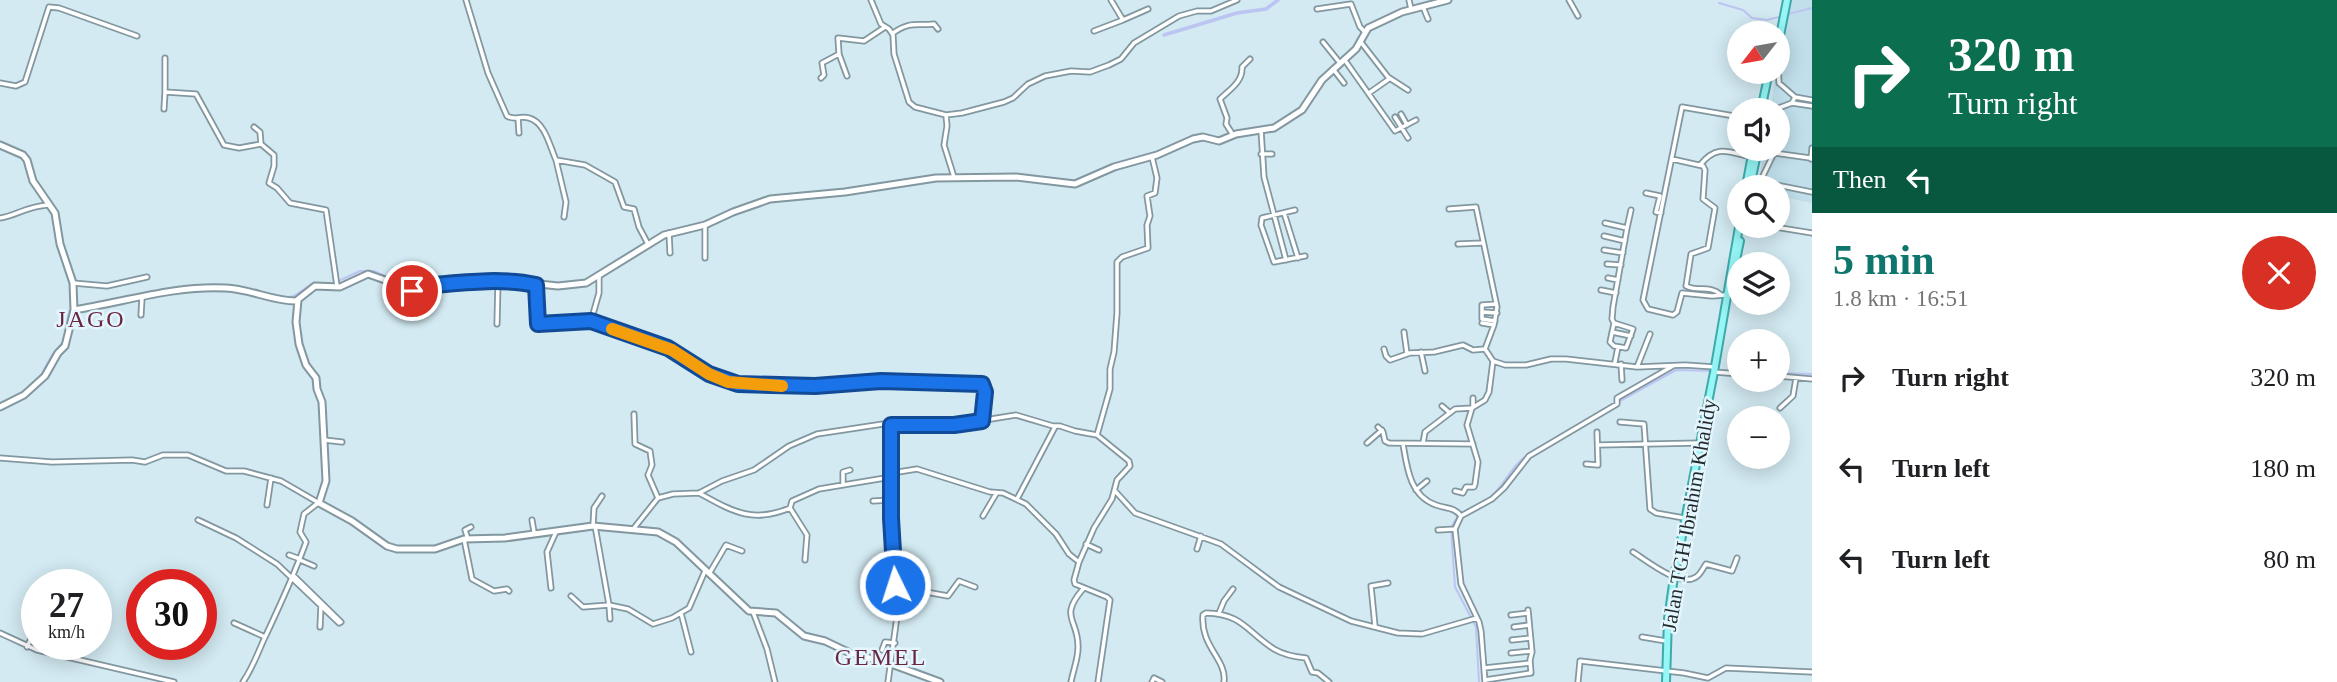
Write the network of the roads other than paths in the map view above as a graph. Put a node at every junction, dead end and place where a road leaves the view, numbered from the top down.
1 (466, 0) edge
2 (872, 0) edge
3 (1111, 0) edge
4 (1237, 0) edge
5 (1409, 0) edge
6 (1448, 0) edge
7 (1569, 0) edge
8 (1785, 4) edge
9 (1423, 7) junction
10 (1148, 9) dead end
11 (1317, 9) dead end
12 (1411, 9) junction
13 (1578, 16) dead end
14 (1428, 19) dead end
15 (1782, 19) edge
16 (1123, 20) junction
17 (885, 27) junction
18 (938, 29) dead end
19 (1094, 31) dead end
20 (1365, 32) junction
21 (892, 33) junction
22 (137, 36) dead end
23 (1360, 41) junction
24 (1322, 43) dead end
25 (839, 54) junction
26 (165, 58) dead end
27 (1250, 59) dead end
28 (1342, 61) junction
29 (1333, 69) junction
30 (847, 76) dead end
31 (821, 78) dead end
32 (1389, 79) junction
33 (0, 83) edge
34 (1344, 83) dead end
35 (1780, 84) edge
36 (1408, 90) dead end
37 (165, 92) junction
38 (1369, 93) junction
39 (1795, 97) junction
40 (1812, 100) edge
41 (1792, 103) joint
42 (1812, 106) edge
43 (164, 109) dead end
44 (1401, 114) dead end
45 (1727, 114) edge
46 (946, 115) junction
47 (1395, 117) dead end
48 (518, 118) junction
49 (1416, 120) dead end
50 (1407, 125) junction
51 (254, 127) dead end
52 (1402, 128) junction
53 (1261, 130) junction
54 (519, 133) dead end
55 (1233, 135) junction
56 (1408, 138) dead end
57 (261, 144) junction
58 (0, 145) edge
59 (1812, 148) edge
60 (1727, 152) edge
61 (1272, 153) dead end
62 (1261, 154) junction
63 (1152, 156) junction
64 (1672, 159) junction
65 (1811, 159) edge
66 (556, 160) junction
67 (1700, 165) junction
68 (1763, 175) edge
69 (1271, 176) dead end
70 (954, 177) junction
71 (1264, 177) junction
72 (1039, 178) junction
73 (1790, 188) edge
74 (1041, 189) dead end
75 (1812, 192) edge
76 (1646, 193) dead end
77 (49, 205) junction
78 (1448, 209) dead end
79 (1294, 210) dead end
80 (1631, 210) dead end
81 (1284, 213) junction
82 (1661, 213) junction
83 (1273, 215) junction
84 (564, 217) dead end
85 (0, 218) edge
86 (1605, 223) dead end
87 (705, 225) junction
88 (1628, 228) junction
89 (1790, 229) edge
90 (669, 233) junction
91 (1812, 233) edge
92 (1604, 236) dead end
93 (1625, 241) junction
94 (1482, 243) junction
95 (648, 244) junction
96 (1458, 244) dead end
97 (1604, 250) dead end
98 (670, 253) dead end
99 (1623, 253) junction
100 (1305, 256) dead end
101 (705, 258) dead end
102 (1298, 258) junction
103 (1286, 260) junction
104 (1607, 264) dead end
105 (1621, 265) junction
106 (598, 276) junction
107 (147, 277) dead end
108 (1608, 278) dead end
109 (1618, 280) junction
110 (498, 282) junction
111 (74, 283) junction
112 (536, 285) junction
113 (337, 286) junction
114 (1727, 286) edge
115 (1601, 290) dead end
116 (1616, 293) junction
117 (1724, 295) junction
118 (142, 298) junction
119 (298, 300) junction
120 (1496, 304) junction
121 (75, 309) junction
122 (1482, 312) junction
123 (1497, 313) junction
124 (141, 315) dead end
125 (591, 321) junction
126 (1495, 323) junction
127 (1614, 323) junction
128 (497, 324) dead end
129 (1404, 332) dead end
130 (1612, 332) junction
131 (1650, 334) dead end
132 (1631, 336) junction
133 (1618, 347) junction
134 (1384, 349) dead end
135 (1485, 349) junction
136 (1421, 352) junction
137 (1407, 354) junction
138 (1493, 361) junction
139 (1618, 364) junction
140 (1673, 366) junction
141 (1637, 367) junction
142 (1714, 370) junction
143 (1425, 371) dead end
144 (1727, 372) edge
145 (1790, 377) edge
146 (1796, 378) junction
147 (1812, 379) edge
148 (1622, 380) dead end
149 (1473, 398) dead end
150 (1442, 406) dead end
151 (1782, 406) edge
152 (0, 407) edge
153 (1473, 408) junction
154 (1450, 413) junction
155 (634, 414) dead end
156 (982, 421) junction
157 (1620, 422) dead end
158 (891, 425) junction
159 (1055, 426) junction
160 (1597, 432) dead end
161 (1097, 435) junction
162 (324, 440) junction
163 (342, 442) dead end
164 (1367, 443) dead end
165 (1423, 443) junction
166 (1646, 443) junction
167 (1700, 443) junction
168 (1403, 444) junction
169 (1473, 444) junction
170 (1598, 445) junction
171 (316, 450) dead end
172 (324, 450) junction
173 (0, 458) edge
174 (1586, 464) dead end
175 (850, 470) dead end
176 (891, 475) junction
177 (271, 478) junction
178 (1427, 481) dead end
179 (843, 485) junction
180 (1416, 490) junction
181 (1115, 491) junction
182 (1455, 491) dead end
183 (699, 493) junction
184 (996, 493) junction
185 (602, 496) dead end
186 (658, 498) junction
187 (1017, 499) junction
188 (892, 500) junction
189 (873, 501) dead end
190 (319, 503) junction
191 (267, 505) dead end
192 (790, 508) junction
193 (1460, 515) junction
194 (983, 516) dead end
195 (1686, 518) junction
196 (198, 520) dead end
197 (532, 520) dead end
198 (594, 526) junction
199 (471, 527) dead end
200 (1453, 529) junction
201 (557, 530) junction
202 (1438, 530) dead end
203 (631, 531) junction
204 (534, 532) junction
205 (1201, 536) junction
206 (466, 539) junction
207 (1086, 544) junction
208 (1197, 549) dead end
209 (1099, 550) dead end
210 (742, 551) dead end
211 (1633, 552) dead end
212 (289, 555) dead end
213 (1737, 558) dead end
214 (300, 560) junction
215 (806, 560) dead end
216 (1079, 562) junction
217 (314, 566) dead end
218 (707, 572) junction
219 (894, 575) junction
220 (903, 575) dead end
221 (292, 577) junction
222 (1674, 577) junction
223 (1388, 583) dead end
224 (905, 584) dead end
225 (975, 587) dead end
226 (551, 588) dead end
227 (895, 588) junction
228 (1084, 588) junction
229 (866, 589) dead end
230 (1233, 589) dead end
231 (509, 591) dead end
232 (571, 596) dead end
233 (322, 604) junction
234 (609, 605) junction
235 (752, 612) junction
236 (681, 613) junction
237 (1219, 613) junction
238 (1511, 615) dead end
239 (610, 619) dead end
240 (1474, 619) junction
241 (234, 623) dead end
242 (340, 623) dead end
243 (1529, 625) junction
244 (1375, 626) junction
245 (320, 627) dead end
246 (1514, 627) dead end
247 (0, 633) edge
248 (265, 637) junction
249 (1642, 637) dead end
250 (1530, 638) junction
251 (1512, 640) dead end
252 (1666, 641) junction
253 (895, 643) junction
254 (21, 644) edge
255 (882, 650) dead end
256 (1532, 651) junction
257 (691, 652) dead end
258 (1511, 653) dead end
259 (80, 660) edge
260 (1530, 663) junction
261 (891, 664) junction
262 (1484, 668) junction
263 (1666, 670) junction
264 (1812, 672) edge
265 (138, 674) junction
266 (167, 681) edge
267 (1485, 681) edge
268 (136, 682) edge
269 (174, 682) edge
270 (243, 682) edge
271 (775, 682) edge
272 (888, 682) edge
273 (940, 682) edge
274 (1071, 682) edge
275 (1098, 682) edge
276 (1152, 682) edge
277 (1162, 682) edge
278 (1224, 682) edge
279 (1329, 682) edge
280 (1578, 682) edge
281 (1666, 682) edge

1 - 48 street
2 - 17 street
3 - 16 street
4 - 46 street
5 - 12 street
6 - 9 street
7 - 13 street
8 - 15 main road
9 - 12 street
9 - 14 street
10 - 16 street
11 - 20 street
12 - 20 street
16 - 19 street
17 - 21 street
17 - 25 street
18 - 21 street
20 - 23 street
21 - 46 street
22 - 33 street
23 - 28 street
23 - 32 street
24 - 28 street
25 - 30 street
25 - 31 street
26 - 37 street
27 - 55 street
28 - 29 street
28 - 38 street
29 - 34 street
29 - 53 street
32 - 36 street
32 - 38 street
35 - 39 street
37 - 43 street
37 - 57 street
38 - 52 street
39 - 40 street
39 - 41 street
41 - 42 street
44 - 50 street
45 - 64 street
46 - 70 street
47 - 52 street
48 - 54 street
48 - 66 street
49 - 50 street
50 - 52 street
51 - 57 street
52 - 56 street
53 - 55 street
53 - 62 street
55 - 63 street
57 - 113 street
58 - 77 street
59 - 65 street
60 - 67 street
61 - 62 street
62 - 71 street
63 - 72 street
63 - 161 street
64 - 67 street
64 - 82 street
65 - 68 street
66 - 84 street
66 - 95 street
67 - 117 street
69 - 71 street
70 - 72 street
70 - 87 street
71 - 83 street
72 - 74 street
73 - 75 street
76 - 82 street
77 - 85 street
77 - 111 street
78 - 94 street
79 - 81 street
80 - 88 street
81 - 83 street
81 - 102 street
82 - 117 street
83 - 103 street
83 - 103 street
86 - 88 street
87 - 90 street
87 - 101 street
88 - 93 street
89 - 91 street
90 - 95 street
90 - 98 street
92 - 93 street
93 - 99 street
94 - 96 street
94 - 120 street
95 - 106 street
97 - 99 street
99 - 105 street
100 - 102 street
102 - 103 street
104 - 105 street
105 - 109 street
106 - 112 street
106 - 125 street
107 - 111 street
108 - 109 street
109 - 116 street
110 - 112 street
110 - 113 street
110 - 128 street
111 - 121 street
112 - 125 street
113 - 119 street
114 - 117 main road, Jalan TGH Ibrahim Khalidy
115 - 116 street
116 - 127 street
117 - 142 main road, Jalan TGH Ibrahim Khalidy
118 - 119 street
118 - 121 street
118 - 124 street
119 - 162 street
120 - 122 street
120 - 123 street
121 - 152 street
122 - 123 street
122 - 126 street
123 - 126 street
125 - 156 street
126 - 135 street
127 - 130 street
127 - 132 street
129 - 137 street
130 - 132 street
130 - 133 street
131 - 141 street
132 - 133 street
133 - 139 street
134 - 137 street
135 - 136 street
135 - 138 street
136 - 137 street
136 - 143 street
138 - 139 street
138 - 153 street
139 - 141 street
139 - 148 street
140 - 141 street
140 - 142 street
140 - 193 street
142 - 144 street
142 - 167 main road, Jalan TGH Ibrahim Khalidy
145 - 146 street
146 - 147 street
146 - 151 street
149 - 153 street
150 - 154 street
153 - 154 street
153 - 169 street
154 - 165 street
155 - 186 street
156 - 158 street
156 - 159 street
157 - 166 street
158 - 176 street
158 - 183 street
159 - 161 street
159 - 187 street
160 - 170 street
161 - 181 street
162 - 163 street
162 - 172 street
164 - 168 street
165 - 168 street
165 - 169 street
166 - 167 street
166 - 170 street
166 - 195 street
167 - 195 main road, Jalan TGH Ibrahim Khalidy
168 - 180 street
169 - 182 street
170 - 174 street
171 - 172 street
172 - 190 street
173 - 177 street
175 - 179 street
176 - 179 street
176 - 184 street
176 - 188 street
177 - 190 street
177 - 191 street
178 - 180 street
179 - 192 street
180 - 193 street
181 - 205 street
181 - 207 street
183 - 186 street
183 - 192 street
184 - 187 street
184 - 194 street
185 - 198 street
186 - 203 street
187 - 216 street
188 - 189 street
188 - 219 street
190 - 206 street
190 - 214 street
192 - 215 street
193 - 200 street
195 - 222 main road, Jalan TGH Ibrahim Khalidy
196 - 221 street
197 - 204 street
198 - 201 street
198 - 203 street
198 - 234 street
199 - 206 street
200 - 202 street
200 - 240 street
201 - 204 street
201 - 226 street
203 - 218 street
204 - 206 street
205 - 208 street
205 - 244 street
206 - 231 street
207 - 209 street
207 - 216 street
210 - 218 street
211 - 222 street
212 - 214 street
213 - 222 street
214 - 217 street
214 - 221 street
216 - 228 street
218 - 235 street
218 - 236 street
219 - 220 street
219 - 227 street
221 - 233 street
221 - 248 street
222 - 252 main road, Jalan TGH Ibrahim Khalidy
223 - 244 street
224 - 227 street
225 - 227 street
227 - 229 street
227 - 253 street
228 - 274 street
228 - 275 street
230 - 237 street
232 - 234 street
233 - 242 street
233 - 245 street
234 - 236 street
234 - 239 street
235 - 261 street
235 - 271 street
236 - 257 street
237 - 278 street
237 - 279 street
238 - 243 street
240 - 244 street
240 - 262 street
241 - 248 street
243 - 246 street
243 - 250 street
247 - 254 street
248 - 270 street
249 - 252 street
250 - 251 street
250 - 256 street
252 - 263 main road, Jalan TGH Ibrahim Khalidy
253 - 255 street
253 - 261 street
256 - 258 street
256 - 260 street
259 - 265 street
260 - 262 street
260 - 267 street
261 - 272 street
261 - 273 street
262 - 267 street
263 - 264 street
263 - 280 street
263 - 281 main road, Jalan TGH Ibrahim Khalidy
265 - 266 street
265 - 268 street
266 - 269 street
276 - 277 street

